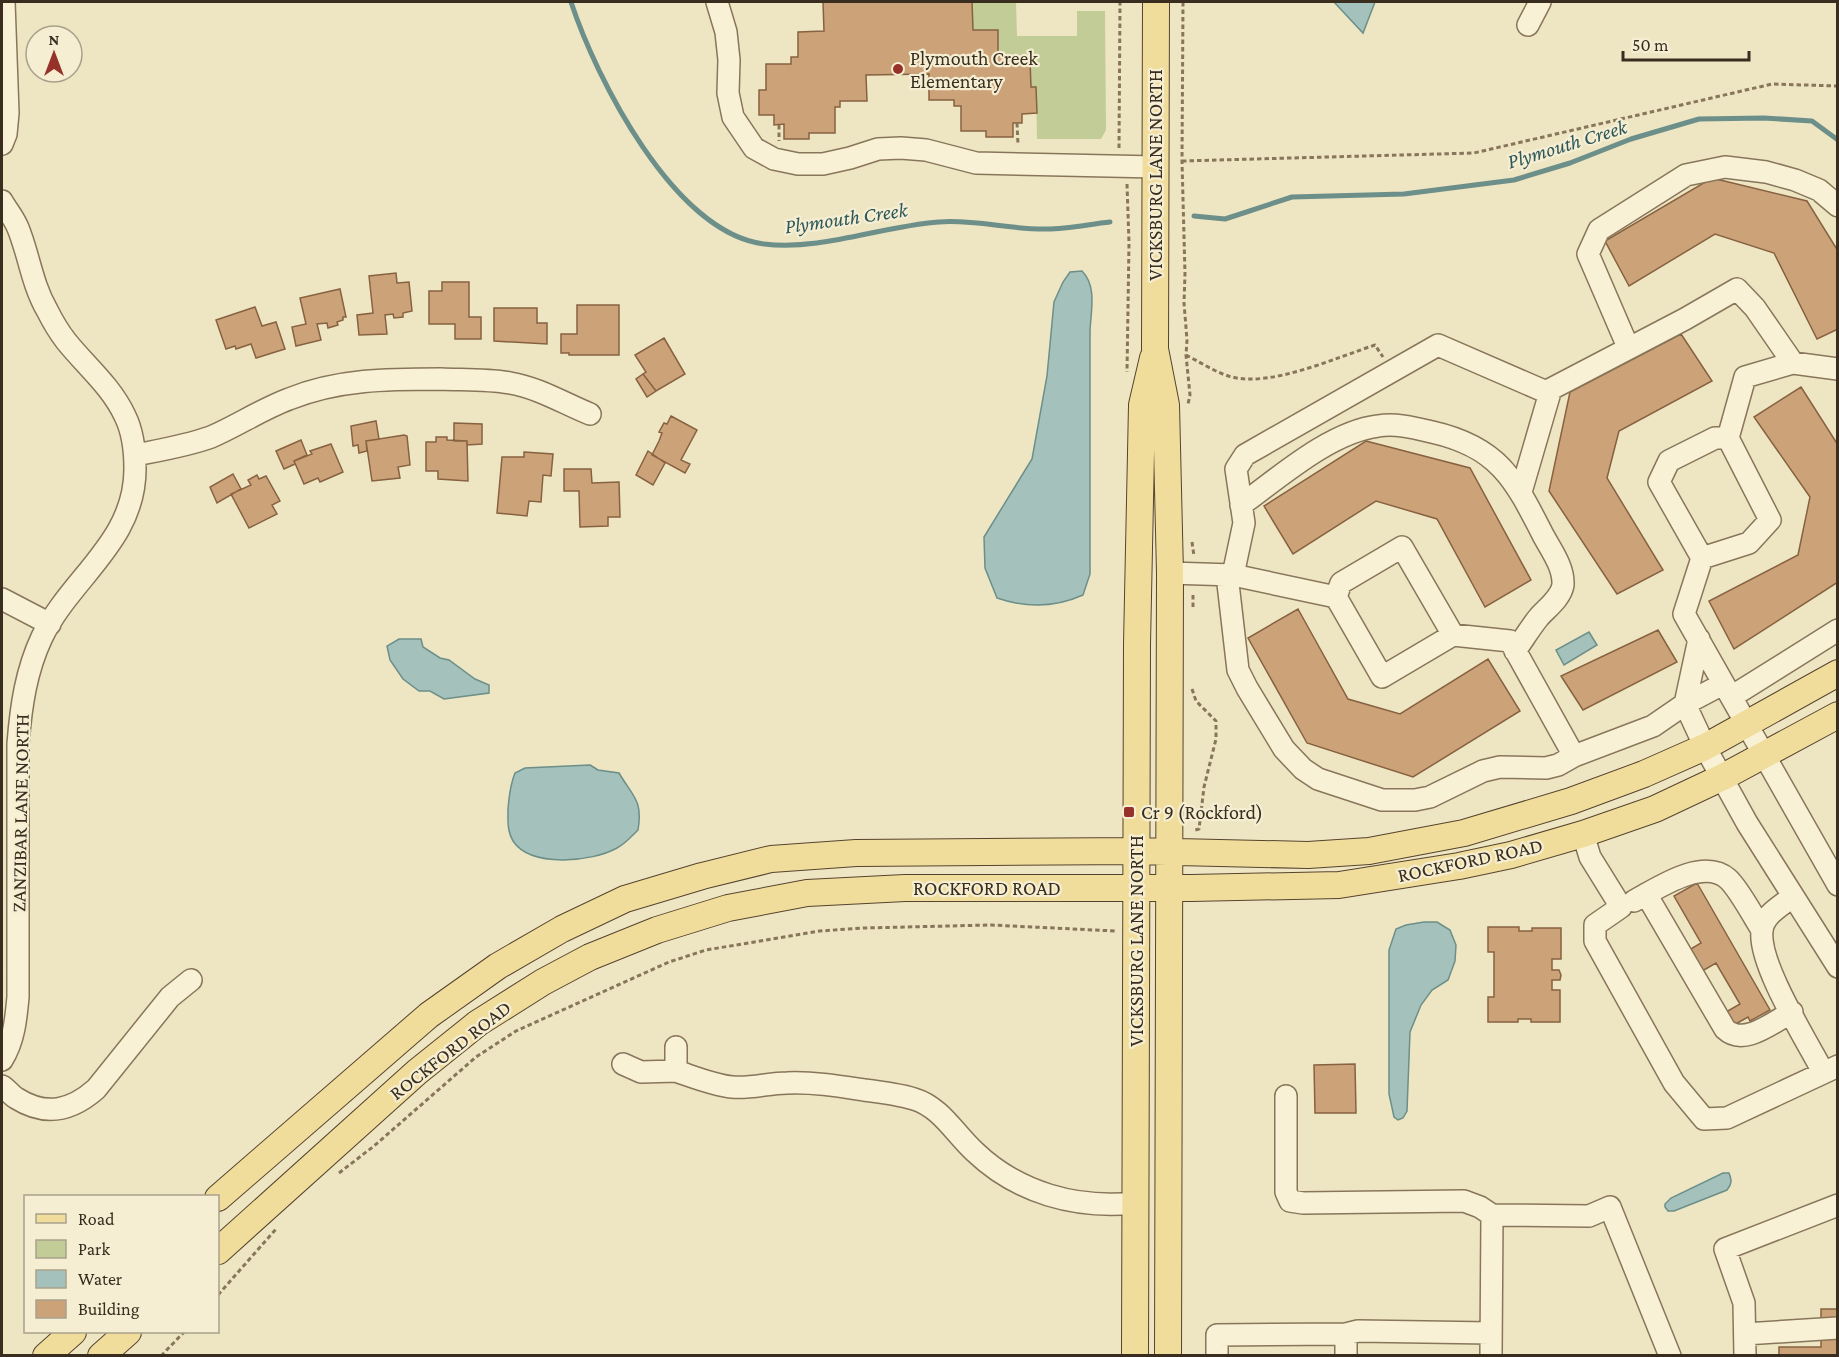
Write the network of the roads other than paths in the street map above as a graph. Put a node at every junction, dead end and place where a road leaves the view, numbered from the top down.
1 (4, 2) edge
2 (717, 2) edge
3 (1156, 2) edge
4 (1540, 2) edge
5 (1528, 25) dead end
6 (2, 144) edge
7 (1156, 166) junction
8 (2, 201) edge
9 (1838, 206) edge
10 (1628, 348) junction
11 (1155, 349) junction
12 (1793, 363) junction
13 (1838, 369) edge
14 (1551, 389) junction
15 (590, 414) dead end
16 (1728, 438) junction
17 (135, 455) junction
18 (1521, 492) junction
19 (1241, 505) junction
20 (1702, 558) junction
21 (1170, 573) junction
22 (1230, 575) junction
23 (1335, 597) junction
24 (2, 599) edge
25 (50, 624) junction
26 (1838, 630) edge
27 (1453, 635) junction
28 (1699, 639) junction
29 (1515, 651) junction
30 (1838, 673) edge
31 (1727, 690) junction
32 (1685, 704) junction
33 (1838, 715) edge
34 (1748, 725) junction
35 (1705, 747) junction
36 (1763, 755) junction
37 (1574, 756) junction
38 (1723, 777) junction
39 (1583, 834) junction
40 (1135, 851) junction
41 (1170, 852) junction
42 (10, 875) edge
43 (1838, 885) edge
44 (1170, 887) junction
45 (1136, 888) junction
46 (1646, 894) junction
47 (1792, 897) junction
48 (1621, 907) junction
49 (1762, 930) junction
50 (1838, 967) edge
51 (191, 980) dead end
52 (1792, 1012) junction
53 (676, 1047) dead end
54 (2, 1060) edge
55 (623, 1064) dead end
56 (1830, 1069) edge
57 (676, 1071) junction
58 (2, 1086) edge
59 (1286, 1096) dead end
60 (219, 1197) edge
61 (1135, 1203) junction
62 (1838, 1205) edge
63 (1492, 1215) junction
64 (219, 1250) edge
65 (1838, 1328) edge
66 (1491, 1332) junction
67 (72, 1333) edge
68 (127, 1333) edge
69 (1346, 1334) junction
70 (1745, 1334) junction
71 (46, 1356) edge
72 (101, 1356) edge
73 (1134, 1356) edge
74 (1168, 1356) edge
75 (1217, 1356) edge
76 (1346, 1356) edge
77 (1491, 1356) edge
78 (1670, 1356) edge
79 (1745, 1356) edge

1 - 6 street
2 - 7 street
3 - 7 main road, VICKSBURG LANE NORTH
4 - 5 street
7 - 11 main road, VICKSBURG LANE NORTH
8 - 17 street, ZANZIBAR LANE NORTH
9 - 10 street
10 - 12 street
10 - 14 street
11 - 21 main road, VICKSBURG LANE NORTH
11 - 40 main road, VICKSBURG LANE NORTH
12 - 13 street
12 - 16 street
14 - 18 street
14 - 19 street
15 - 17 street
16 - 20 street
16 - 20 street
17 - 25 street, ZANZIBAR LANE NORTH
18 - 19 street
18 - 29 street
19 - 22 street
20 - 28 street
21 - 22 street
21 - 41 main road, VICKSBURG LANE NORTH
22 - 23 street
22 - 37 street
23 - 27 street
23 - 27 street
24 - 25 street
25 - 42 street, ZANZIBAR LANE NORTH
26 - 31 street
27 - 29 street
28 - 31 street
28 - 32 street
29 - 37 street
30 - 34 main road, ROCKFORD ROAD
31 - 32 street
31 - 34 street
32 - 35 street
32 - 37 street
33 - 36 main road, ROCKFORD ROAD
34 - 35 main road, ROCKFORD ROAD
34 - 36 street
35 - 38 street
35 - 41 main road, ROCKFORD ROAD
36 - 38 main road, ROCKFORD ROAD
36 - 43 street
38 - 39 main road, ROCKFORD ROAD
38 - 47 street
39 - 44 main road, ROCKFORD ROAD
39 - 48 street
40 - 41 main road, ROCKFORD ROAD
40 - 45 main road, VICKSBURG LANE NORTH
40 - 60 main road, ROCKFORD ROAD
41 - 44 main road, VICKSBURG LANE NORTH
42 - 54 street, ZANZIBAR LANE NORTH
44 - 45 main road, ROCKFORD ROAD
44 - 74 main road, VICKSBURG LANE NORTH
45 - 61 main road, VICKSBURG LANE NORTH
45 - 64 main road, ROCKFORD ROAD
46 - 48 street
46 - 49 street
46 - 52 street
47 - 49 street
47 - 50 street
48 - 56 street
49 - 52 street
51 - 58 street
52 - 56 street
53 - 57 street
55 - 57 street
57 - 61 street
59 - 63 street
61 - 73 main road, VICKSBURG LANE NORTH
62 - 70 street
63 - 66 street
63 - 78 street
65 - 70 street
66 - 69 street
66 - 77 street
67 - 71 main road
68 - 72 main road
69 - 75 street
69 - 76 street
70 - 79 street

